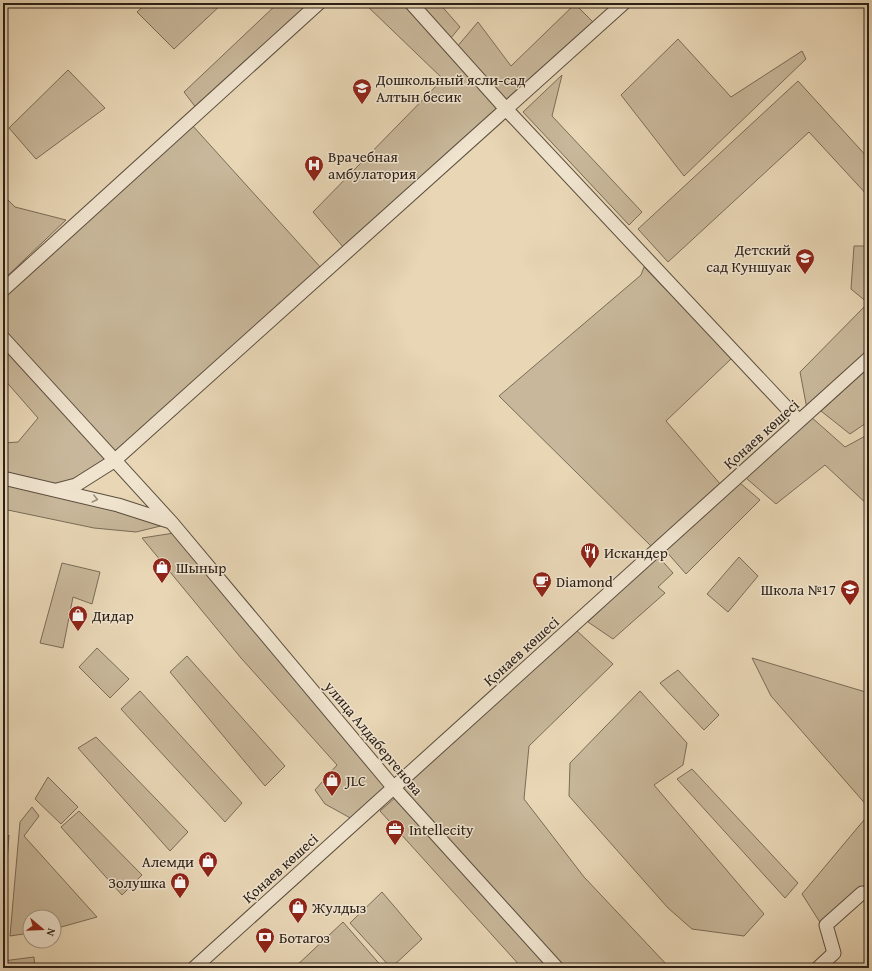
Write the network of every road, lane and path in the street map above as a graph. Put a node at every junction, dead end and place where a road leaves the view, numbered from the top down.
1 (319, 3) edge
2 (411, 3) edge
3 (624, 3) edge
4 (506, 109) junction
5 (3, 290) edge
6 (3, 338) edge
7 (869, 358) edge
8 (799, 421) junction
9 (114, 461) junction
10 (3, 478) edge
11 (57, 490) junction
12 (172, 523) junction
13 (394, 788) junction
14 (862, 893) dead end
15 (194, 968) edge
16 (557, 968) edge
17 (818, 968) edge

1 - 5 street
2 - 4 street
3 - 4 street
4 - 8 street
4 - 9 street
6 - 9 street, улица Алдабергенова
7 - 8 street, Қонаев көшесі
8 - 13 street, Қонаев көшесі
9 - 11 street
9 - 12 street, улица Алдабергенова
10 - 11 street
11 -> 12 street
12 - 13 street, улица Алдабергенова
13 - 15 street, Қонаев көшесі
13 - 16 street, улица Алдабергенова
14 - 17 street

